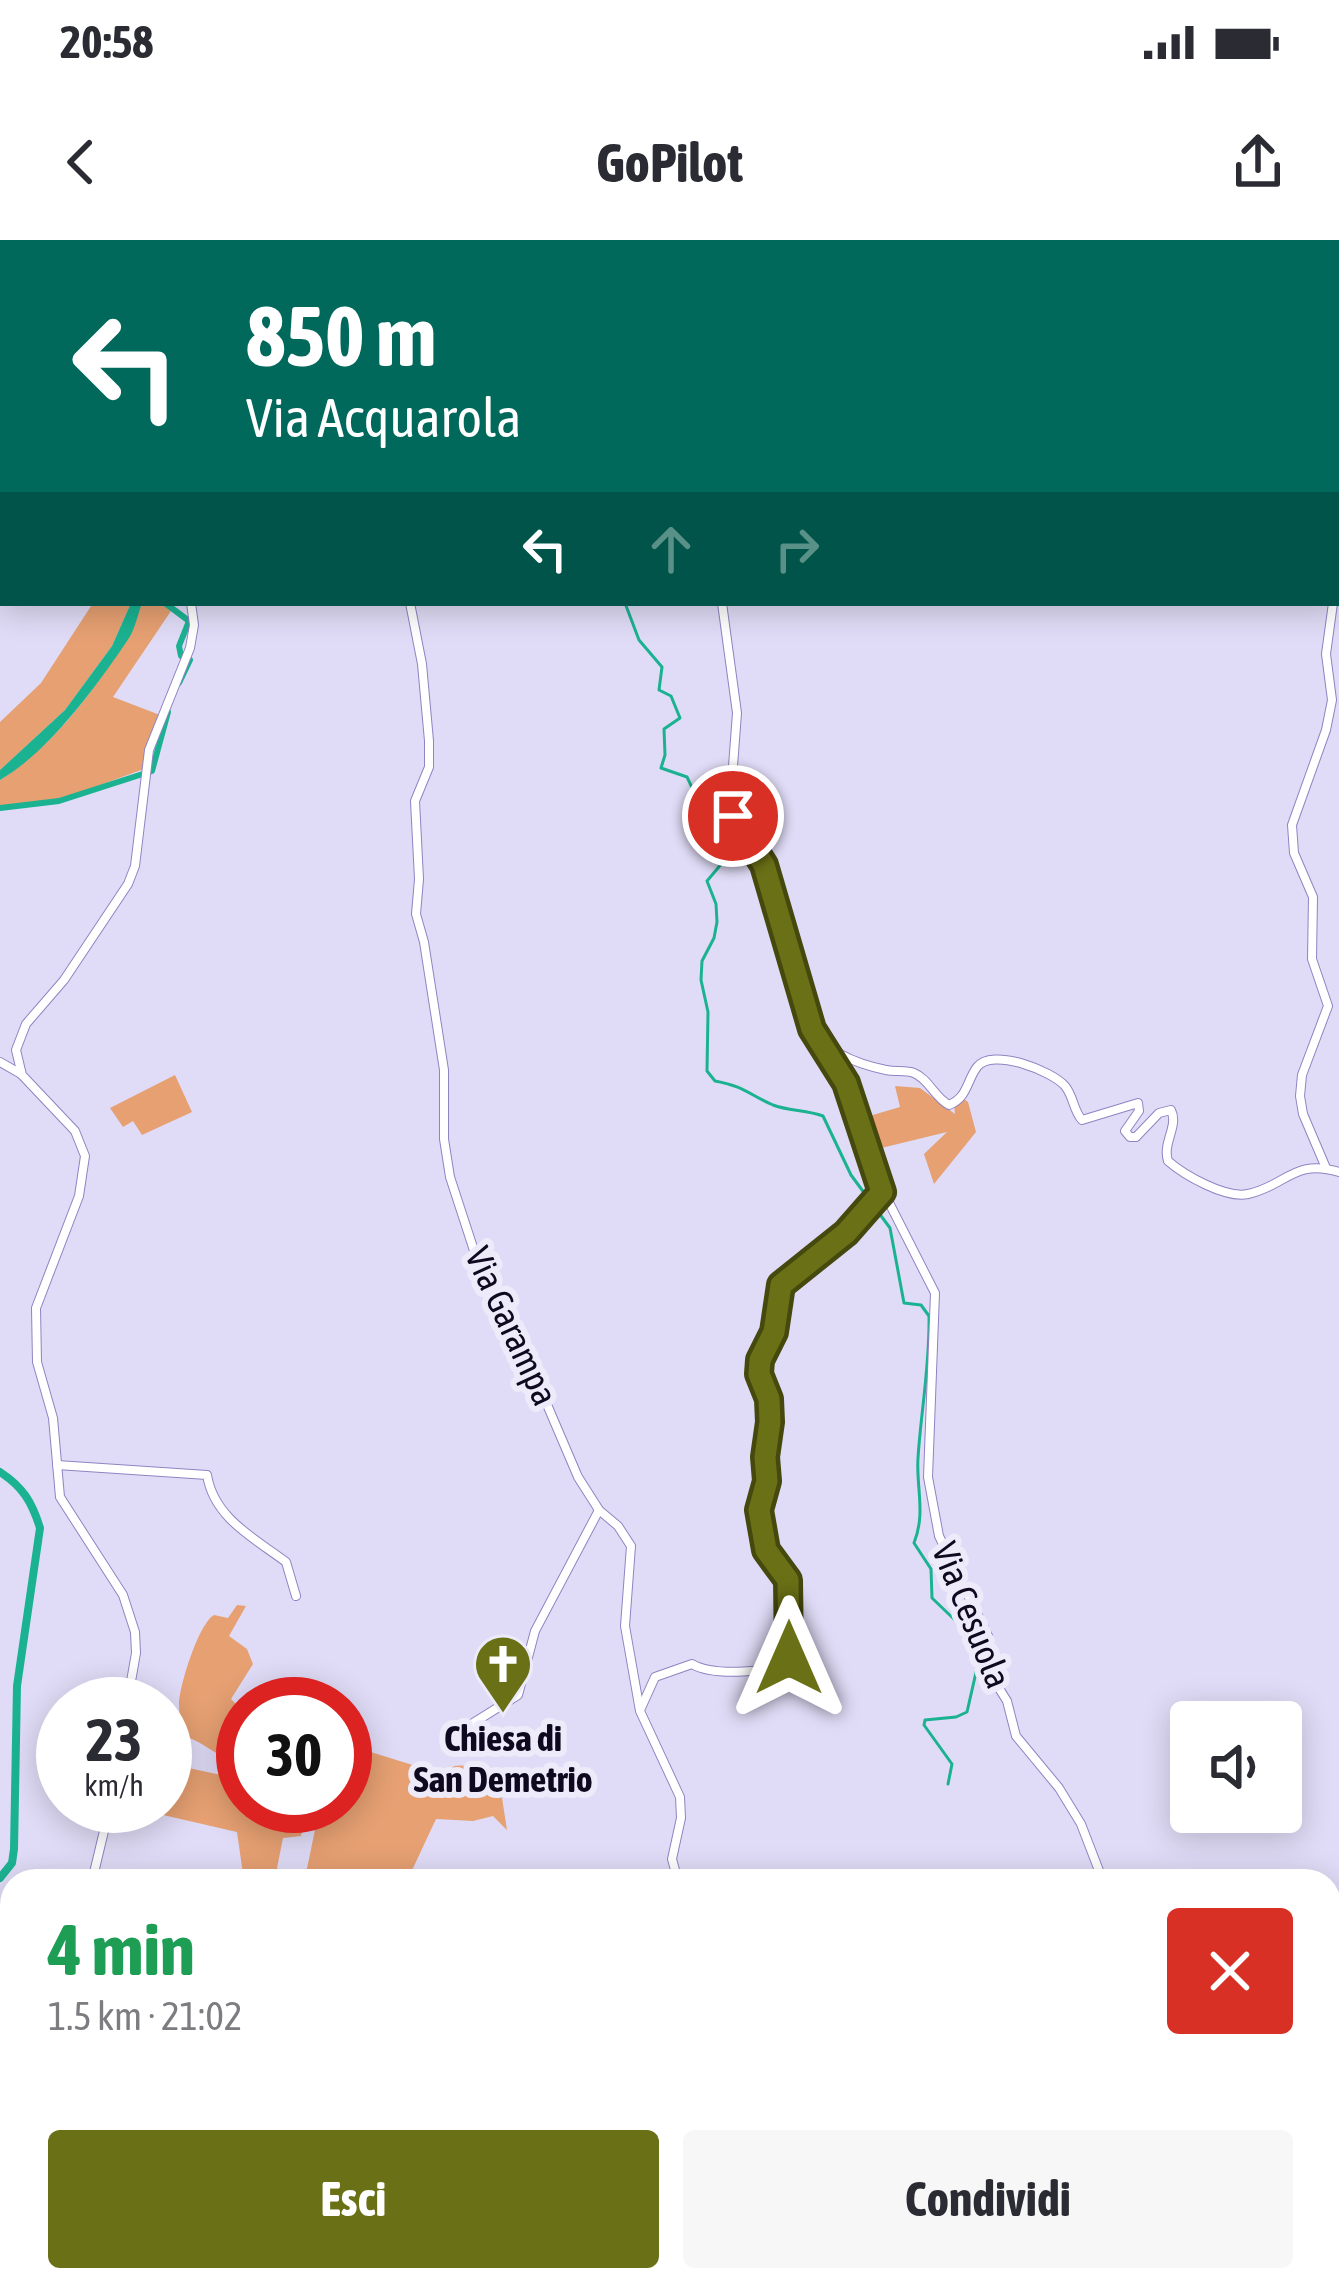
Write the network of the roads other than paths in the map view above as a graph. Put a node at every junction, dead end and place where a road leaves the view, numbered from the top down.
1 (191, 606) edge
2 (411, 606) edge
3 (722, 606) edge
4 (1333, 606) edge
5 (812, 1029) junction
6 (16, 1050) junction
7 (0, 1062) edge
8 (22, 1075) junction
9 (1326, 1168) junction
10 (1339, 1172) edge
11 (882, 1192) junction
12 (57, 1465) junction
13 (598, 1510) junction
14 (296, 1596) dead end
15 (132, 1677) edge
16 (640, 1711) junction
17 (454, 1735) dead end
18 (104, 1833) edge
19 (95, 1869) edge
20 (675, 1869) edge
21 (1098, 1869) edge

1 - 6 street
2 - 13 street, Via Garampa
3 - 5 street, Via Cesuola
4 - 9 street
5 - 9 street
5 - 11 street, Via Cesuola
6 - 7 street
6 - 8 street
7 - 8 street
8 - 12 street
9 - 10 street
11 - 16 street
11 - 21 street, Via Cesuola
12 - 14 street
12 - 15 street
13 - 16 street, Via Garampa
13 - 17 street
16 - 20 street, Via Garampa
18 - 19 street

